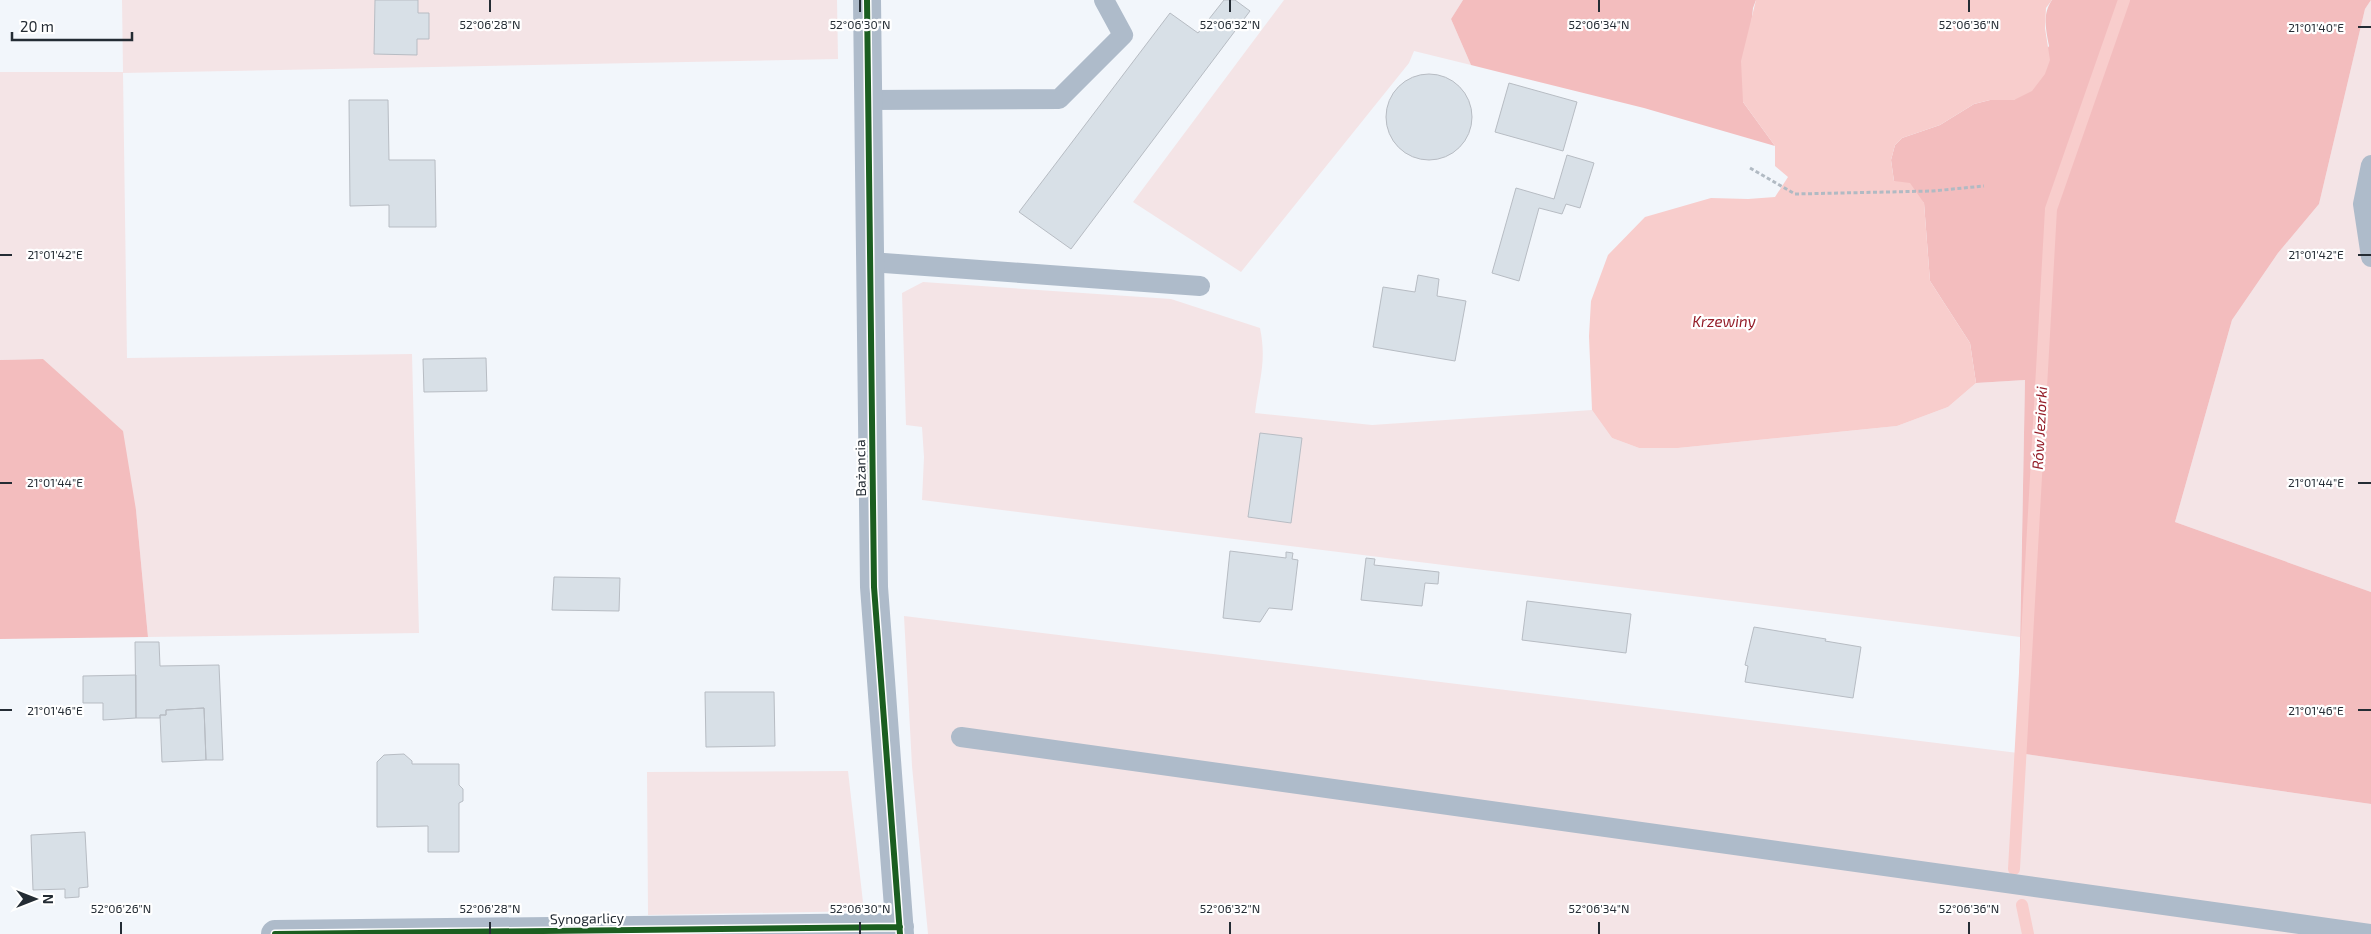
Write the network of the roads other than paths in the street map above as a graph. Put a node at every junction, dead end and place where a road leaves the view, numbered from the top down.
1 (867, 0) edge
2 (1104, 0) edge
3 (868, 100) junction
4 (2371, 164) edge
5 (2371, 257) edge
6 (870, 262) junction
7 (1200, 286) dead end
8 (961, 737) dead end
9 (900, 931) edge
10 (275, 934) edge
11 (2371, 934) edge

1 - 3 street, Bażancia
2 - 3 lane
3 - 6 street, Bażancia
4 - 5 lane
6 - 7 lane
6 - 9 street, Bażancia
8 - 11 lane
9 - 10 street, Synogarlicy

